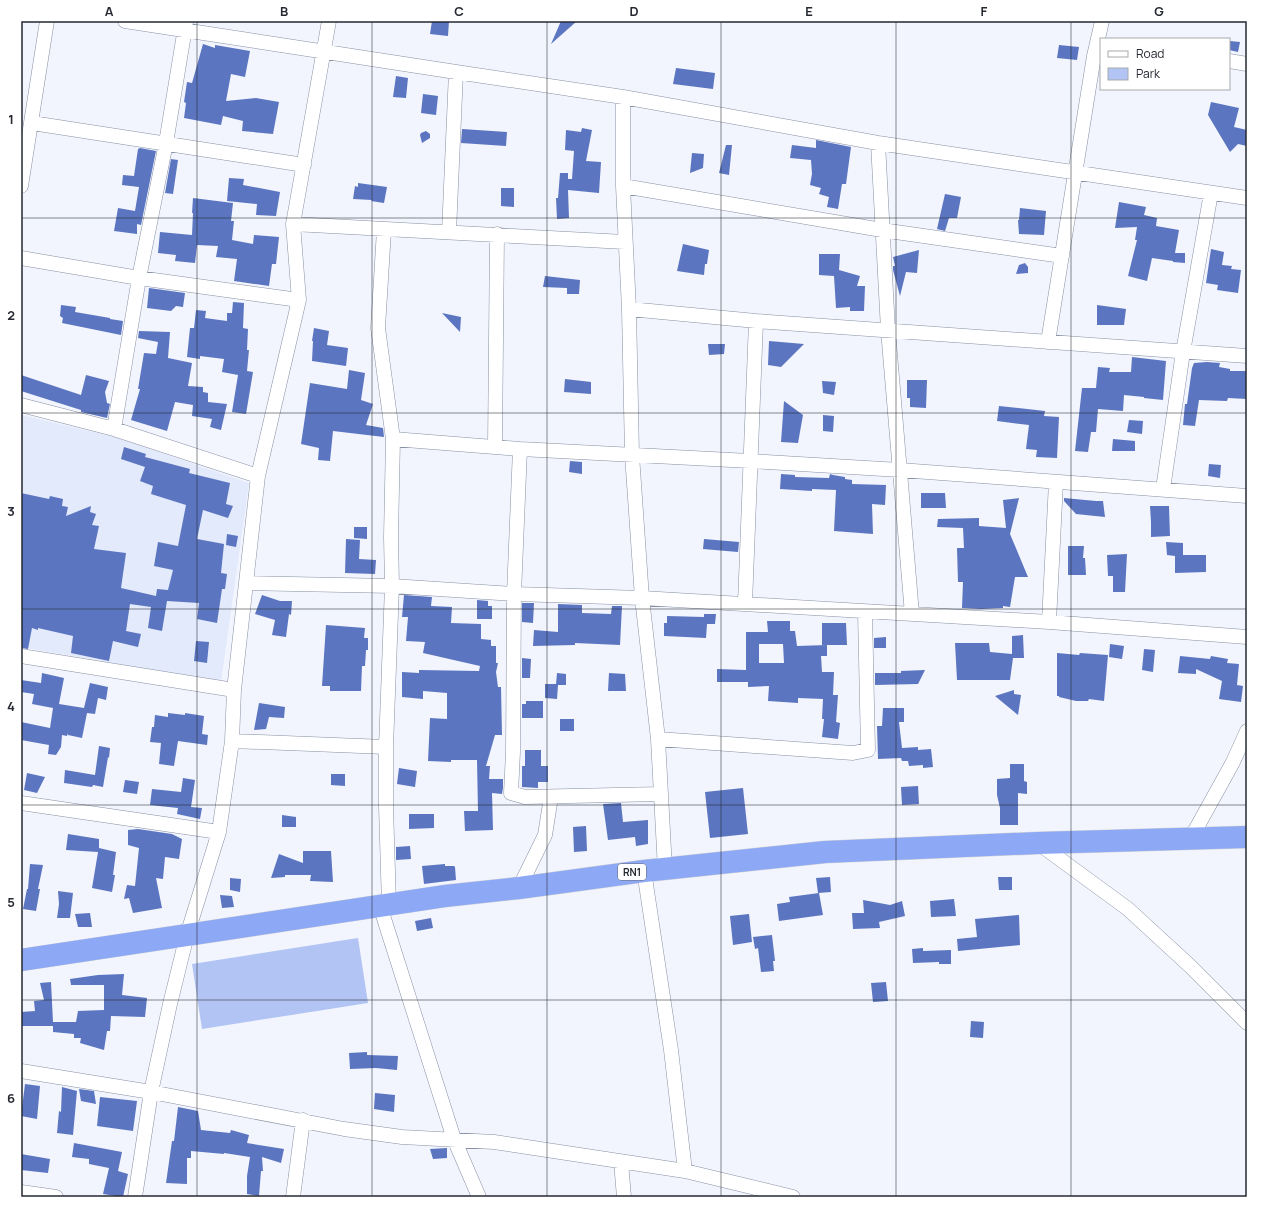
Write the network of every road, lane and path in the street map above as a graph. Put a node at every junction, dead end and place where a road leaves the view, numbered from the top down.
1 (47, 21) edge
2 (125, 21) edge
3 (329, 21) edge
4 (1102, 21) edge
5 (186, 25) edge
6 (1099, 40) edge
7 (324, 52) junction
8 (1230, 61) edge
9 (1247, 62) edge
10 (456, 72) junction
11 (623, 97) junction
12 (32, 123) junction
13 (166, 143) junction
14 (878, 143) junction
15 (304, 165) junction
16 (1075, 173) junction
17 (21, 186) edge
18 (623, 186) junction
19 (1211, 193) junction
20 (1247, 198) edge
21 (293, 224) junction
22 (384, 230) junction
23 (882, 230) junction
24 (450, 232) junction
25 (497, 234) junction
26 (625, 242) junction
27 (1062, 256) junction
28 (21, 258) edge
29 (139, 278) junction
30 (298, 300) junction
31 (629, 309) junction
32 (756, 321) junction
33 (888, 330) junction
34 (1048, 342) junction
35 (1183, 352) junction
36 (1247, 356) edge
37 (21, 405) edge
38 (114, 429) junction
39 (393, 439) junction
40 (495, 447) junction
41 (520, 449) junction
42 (632, 454) junction
43 (750, 461) junction
44 (900, 470) junction
45 (258, 476) junction
46 (1056, 482) junction
47 (1163, 489) junction
48 (1247, 496) edge
49 (246, 584) junction
50 (392, 586) junction
51 (514, 594) junction
52 (642, 598) junction
53 (745, 604) junction
54 (865, 612) junction
55 (912, 614) junction
56 (1048, 622) junction
57 (1247, 637) edge
58 (21, 656) edge
59 (234, 690) junction
60 (1247, 731) edge
61 (658, 739) junction
62 (232, 741) junction
63 (386, 747) junction
64 (660, 794) junction
65 (551, 797) junction
66 (21, 803) edge
67 (219, 832) junction
68 (1247, 837) edge
69 (1191, 838) junction
70 (1038, 843) junction
71 (665, 869) junction
72 (644, 871) junction
73 (519, 888) junction
74 (384, 905) junction
75 (187, 935) junction
76 (21, 960) edge
77 (1247, 1023) edge
78 (21, 1071) edge
79 (151, 1092) junction
80 (303, 1120) junction
81 (454, 1139) junction
82 (621, 1162) junction
83 (685, 1171) junction
84 (21, 1192) edge
85 (56, 1197) edge
86 (135, 1197) edge
87 (293, 1197) edge
88 (479, 1197) edge
89 (624, 1197) edge
90 (793, 1197) edge

1 - 12 street
2 - 5 street
3 - 7 street
4 - 6 street
5 - 7 street
5 - 13 street
6 - 16 street
7 - 10 street
7 - 15 street
8 - 9 street
10 - 11 street
10 - 24 street
11 - 14 street
11 - 18 street
12 - 13 street
12 - 17 street
13 - 15 street
13 - 29 street
14 - 16 street
14 - 23 street
15 - 21 street
16 - 19 street
16 - 27 street
18 - 23 street
18 - 26 street
19 - 20 street
19 - 35 street
21 - 22 street
21 - 30 street
22 - 24 street
22 - 39 street
23 - 27 street
23 - 33 street
24 - 25 street
25 - 26 street
25 - 40 street
26 - 31 street
27 - 34 street
28 - 29 street
29 - 30 street
29 - 38 street
30 - 45 street
31 - 32 street
31 - 42 street
32 - 33 street
32 - 43 street
33 - 34 street
33 - 44 street
34 - 35 street
35 - 36 street
35 - 47 street
37 - 38 street
38 - 45 street
39 - 40 street
39 - 50 street
40 - 41 street
41 - 42 street
41 - 51 street
42 - 43 street
42 - 52 street
43 - 44 street
43 - 53 street
44 - 46 street
44 - 55 street
45 - 49 street
46 - 47 street
46 - 56 street
47 - 48 street
49 - 50 street
49 - 59 street
50 - 51 street
50 - 63 street
51 - 52 street
51 - 65 street
52 - 53 street
52 - 61 street
53 - 54 street
54 - 55 street
54 - 61 street
55 - 56 street
56 - 57 street
58 - 59 street
59 - 62 street
60 - 69 street
61 - 64 street
62 - 63 street
62 - 67 street
63 - 74 street
64 - 65 street
64 - 71 street
65 - 73 street
66 - 67 street
67 - 75 street
68 - 69 highway, RN1
69 - 70 highway, RN1
70 - 71 highway, RN1
70 - 77 street
71 - 72 highway, RN1
72 - 73 highway, RN1
72 - 83 street
73 - 74 highway, RN1
74 - 75 highway, RN1
74 - 81 street
75 - 76 highway, RN1
75 - 79 street
78 - 79 street
79 - 80 street
79 - 86 street
80 - 81 street
80 - 87 street
81 - 82 street
81 - 88 street
82 - 83 street
82 - 89 street
83 - 90 street
84 - 85 street

